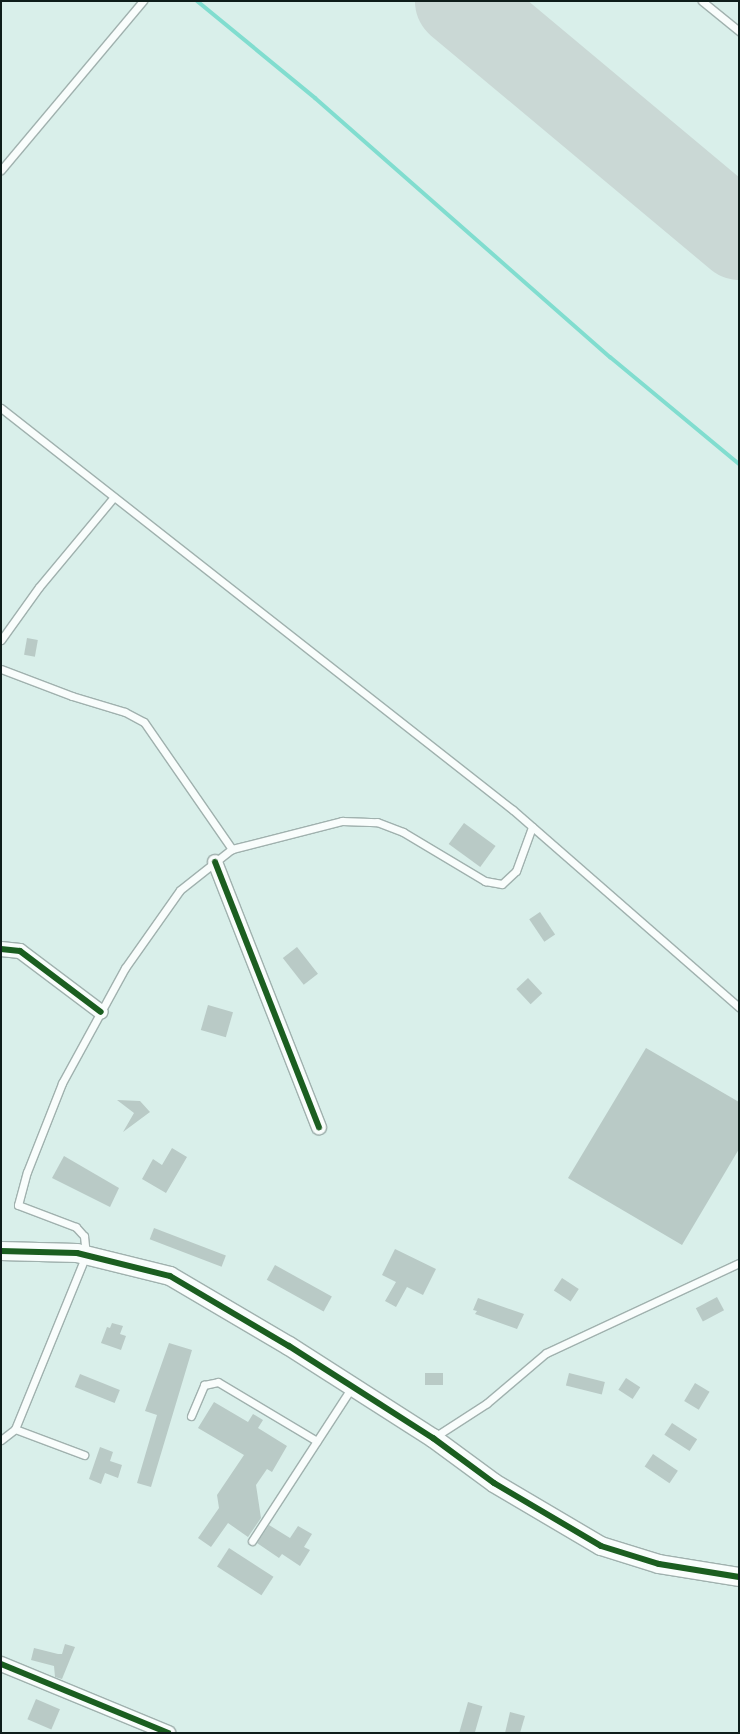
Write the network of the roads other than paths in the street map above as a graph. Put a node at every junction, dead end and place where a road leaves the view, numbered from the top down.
1 (143, 1) edge
2 (702, 1) edge
3 (739, 31) edge
4 (1, 170) edge
5 (1, 408) edge
6 (114, 497) junction
7 (1, 640) edge
8 (1, 669) edge
9 (532, 827) junction
10 (232, 849) junction
11 (215, 862) junction
12 (1, 948) edge
13 (739, 1007) edge
14 (101, 1012) junction
15 (319, 1127) dead end
16 (1, 1251) edge
17 (86, 1255) junction
18 (739, 1263) edge
19 (352, 1386) junction
20 (191, 1416) dead end
21 (15, 1429) junction
22 (433, 1438) junction
23 (1, 1440) edge
24 (317, 1441) junction
25 (84, 1455) dead end
26 (252, 1541) dead end
27 (739, 1577) edge
28 (1, 1664) edge
29 (168, 1733) edge

1 - 4 lane
2 - 3 lane
5 - 6 lane
6 - 7 lane
6 - 9 lane
8 - 10 lane
9 - 10 lane
9 - 13 lane
10 - 11 lane
11 - 14 lane
11 - 15 street
12 - 14 street
14 - 17 lane
16 - 17 street
17 - 19 street
17 - 21 lane
18 - 22 lane
19 - 22 street
19 - 24 lane
20 - 24 lane
21 - 23 lane
21 - 25 lane
22 - 27 street
24 - 26 lane
28 - 29 street

